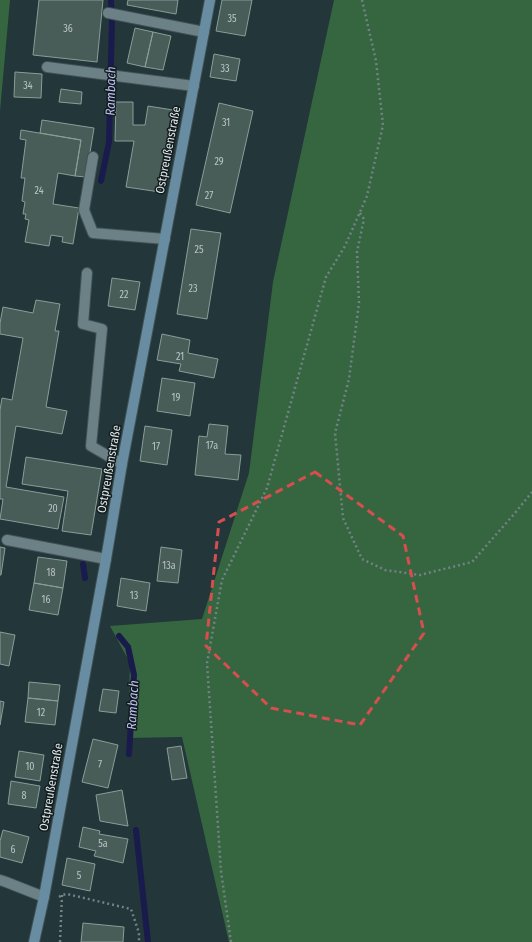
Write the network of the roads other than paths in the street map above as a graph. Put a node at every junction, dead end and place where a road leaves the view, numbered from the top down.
1 (210, 0) edge
2 (112, 14) dead end
3 (204, 32) junction
4 (46, 67) dead end
5 (194, 86) junction
6 (93, 158) dead end
7 (165, 239) junction
8 (87, 273) dead end
9 (122, 464) junction
10 (7, 540) dead end
11 (106, 559) junction
12 (0, 880) edge
13 (44, 897) junction
14 (34, 942) edge

1 - 3 main road, Ostpreußenstraße
2 - 3 lane
3 - 5 main road, Ostpreußenstraße
4 - 5 lane
5 - 7 main road, Ostpreußenstraße
6 - 7 lane
7 - 9 main road, Ostpreußenstraße
8 - 9 lane
9 - 11 main road, Ostpreußenstraße
10 - 11 lane
11 - 13 main road, Ostpreußenstraße
12 - 13 lane
13 - 14 main road, Ostpreußenstraße

